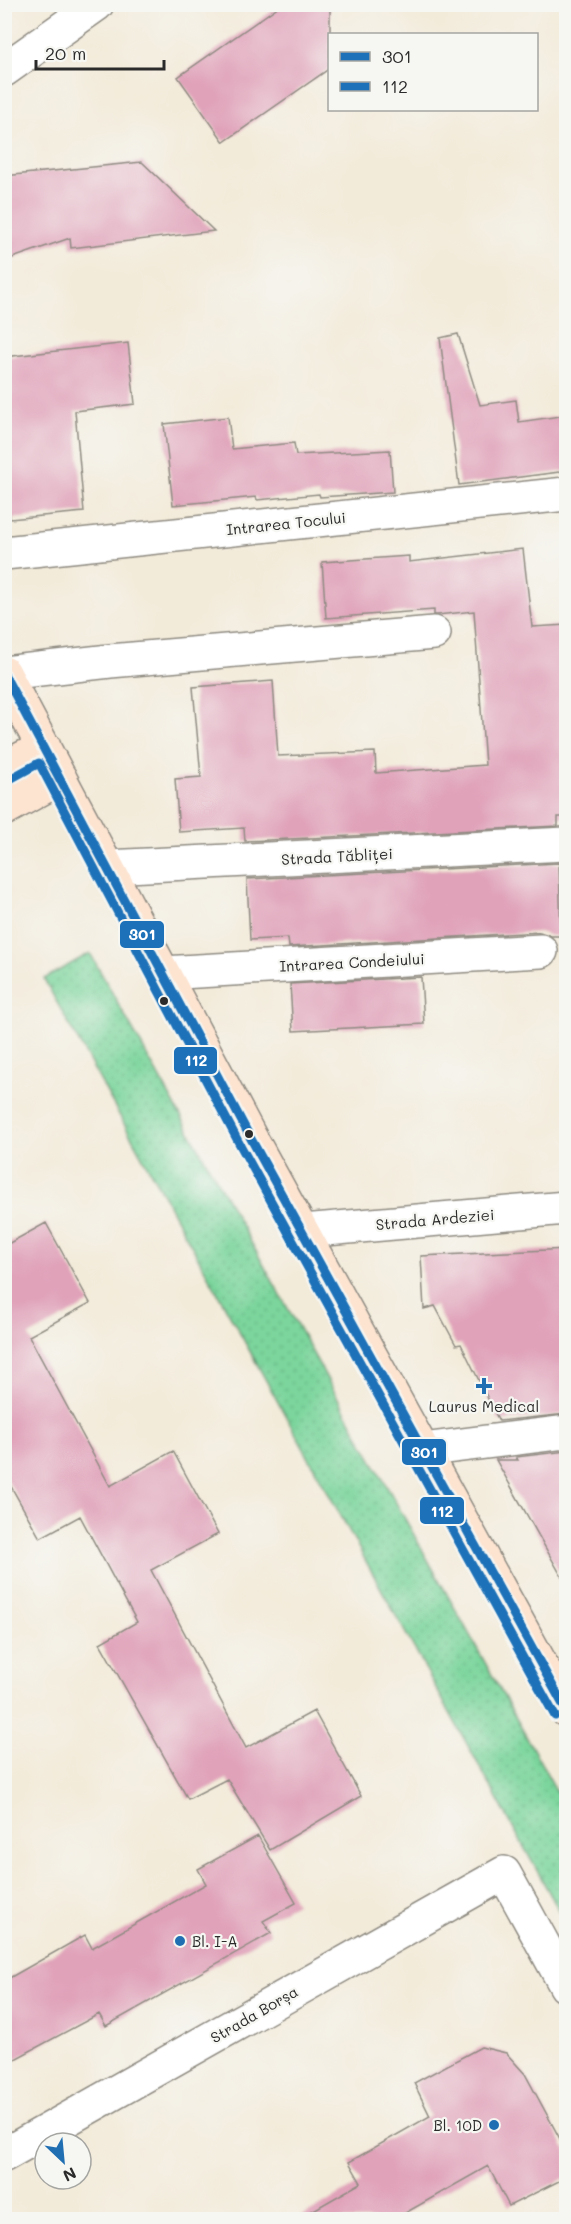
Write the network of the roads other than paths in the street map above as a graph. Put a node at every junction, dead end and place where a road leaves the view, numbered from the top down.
1 (97, 4) edge
2 (4, 70) edge
3 (567, 494) edge
4 (4, 553) edge
5 (434, 633) dead end
6 (4, 673) edge
7 (44, 747) junction
8 (4, 768) edge
9 (60, 778) junction
10 (4, 809) edge
11 (567, 844) edge
12 (107, 867) junction
13 (540, 951) dead end
14 (163, 973) junction
15 (567, 1208) edge
16 (303, 1231) junction
17 (567, 1432) edge
18 (422, 1450) junction
19 (558, 1676) edge
20 (567, 1710) edge
21 (567, 1986) edge
22 (4, 2156) edge

1 - 2 street
3 - 4 street, Intrarea Tocului
5 - 6 street
6 - 7 main road
7 - 8 main road
7 - 9 main road
9 - 10 main road
9 - 12 main road
11 - 12 street, Strada Tăbliței
12 - 14 main road
13 - 14 street, Intrarea Condeiului
14 - 16 main road
15 - 16 street, Strada Ardeziei
16 - 18 main road
17 - 18 street
18 - 19 main road
19 - 20 main road
21 - 22 street, Strada Borșa

